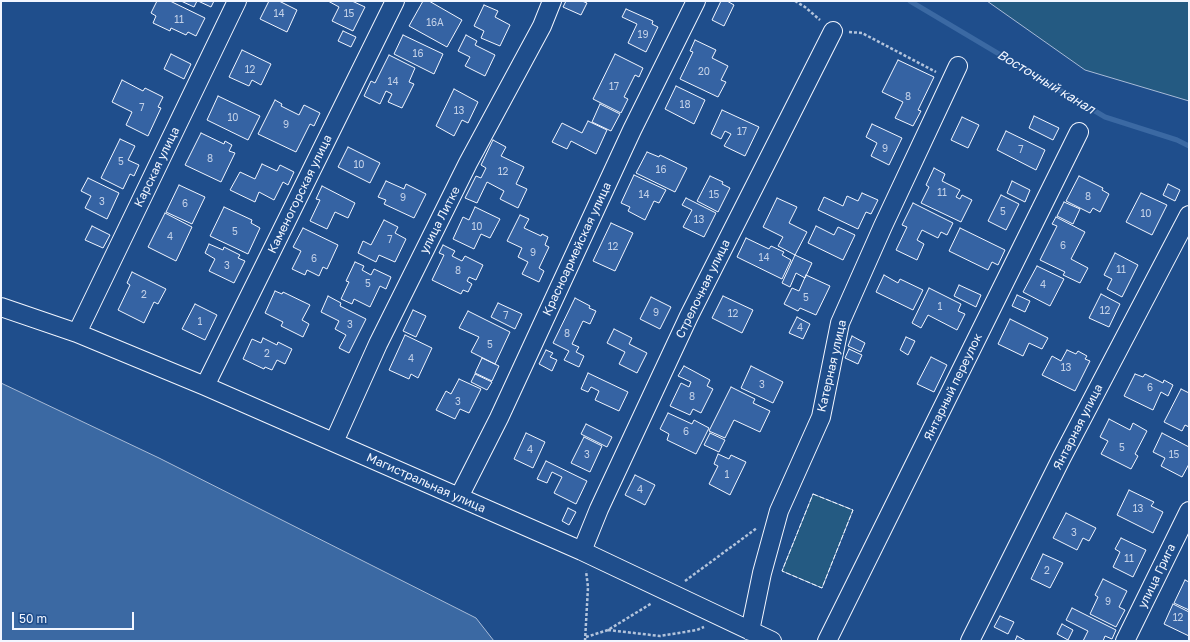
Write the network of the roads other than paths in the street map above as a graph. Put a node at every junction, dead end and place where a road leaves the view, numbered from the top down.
1 (237, 1) edge
2 (395, 1) edge
3 (552, 1) edge
4 (696, 1) edge
5 (833, 31) road end
6 (955, 73) road end
7 (1079, 132) dead end
8 (1189, 215) edge
9 (1, 306) edge
10 (77, 333) junction
11 (205, 386) junction
12 (334, 442) junction
13 (459, 497) junction
14 (1189, 511) edge
15 (582, 551) junction
16 (750, 631) junction
17 (772, 641) edge
18 (827, 641) edge
19 (970, 641) edge
20 (1125, 641) edge

1 - 10 street, Карская улица
2 - 11 street, Каменогорская улица
3 - 12 street, улица Литке
4 - 13 street, Красноармейская улица
5 - 15 street, Стрелочная улица
6 - 16 street, Катерная улица
7 - 18 street, Янтарный переулок
8 - 19 street, Янтарная улица
9 - 10 street, Магистральная улица
10 - 11 street, Магистральная улица
11 - 12 street, Магистральная улица
12 - 13 street, Магистральная улица
13 - 15 street, Магистральная улица
14 - 20 street, улица Грига
15 - 16 street, Магистральная улица
16 - 17 street, Магистральная улица

